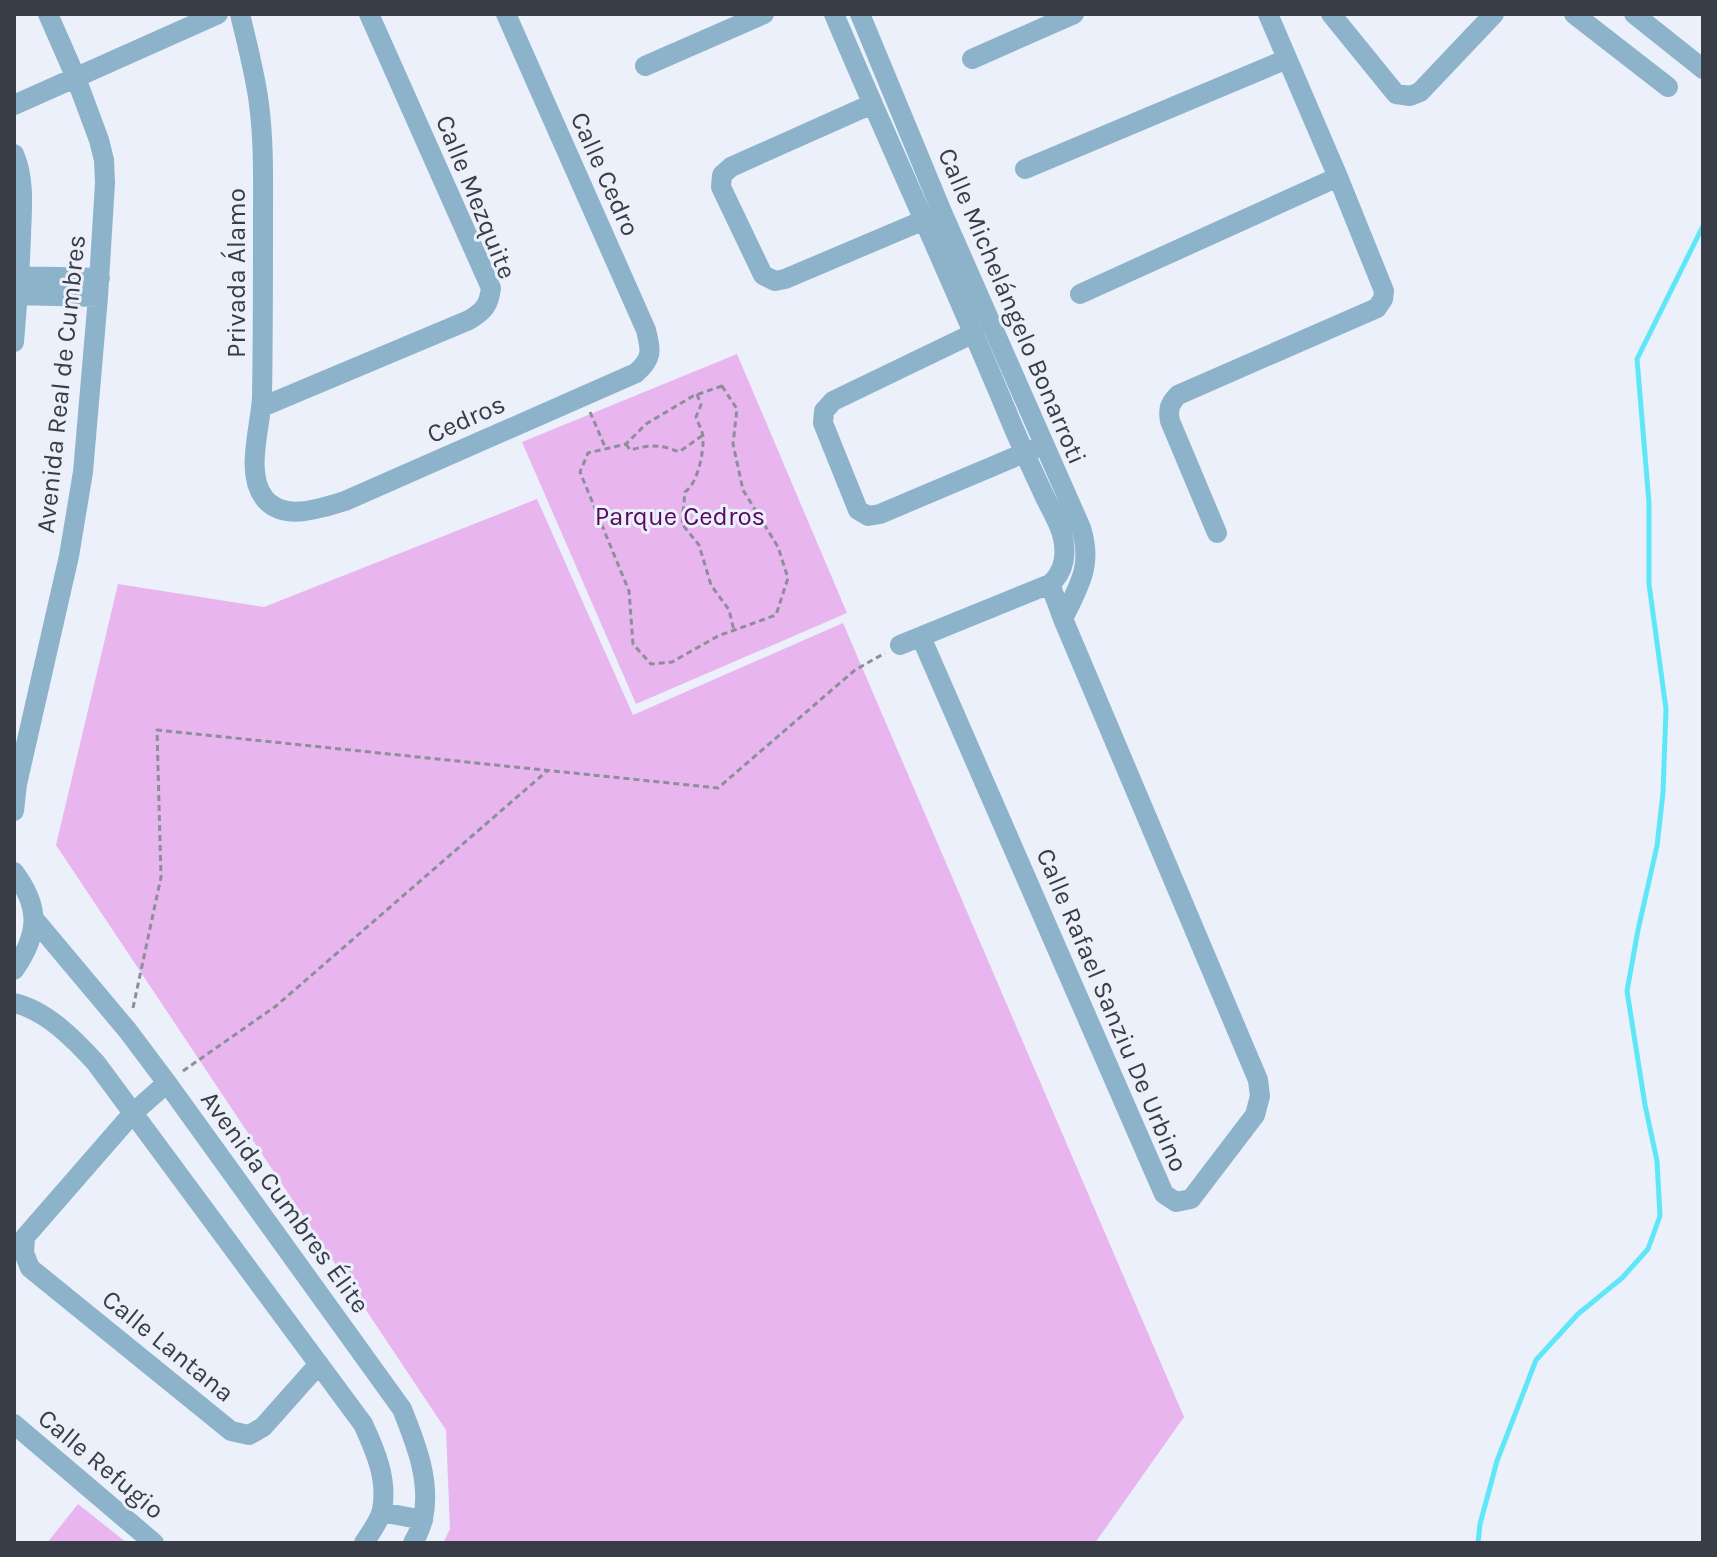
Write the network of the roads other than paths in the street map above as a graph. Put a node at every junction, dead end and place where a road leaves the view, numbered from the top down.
1 (48, 14) edge
2 (218, 14) edge
3 (240, 14) edge
4 (369, 14) edge
5 (506, 14) edge
6 (764, 14) edge
7 (834, 14) edge
8 (860, 14) edge
9 (1074, 14) edge
10 (1268, 14) edge
11 (1331, 14) edge
12 (1494, 14) edge
13 (1574, 14) edge
14 (1634, 14) edge
15 (972, 59) dead end
16 (1287, 59) junction
17 (645, 66) dead end
18 (1703, 69) edge
19 (76, 78) junction
20 (1668, 87) dead end
21 (872, 104) junction
22 (14, 105) edge
23 (14, 154) edge
24 (1025, 169) dead end
25 (1338, 177) junction
26 (933, 216) junction
27 (16, 286) edge
28 (99, 288) junction
29 (1080, 294) dead end
30 (974, 333) junction
31 (14, 342) edge
32 (650, 356) joint
33 (262, 407) junction
34 (1043, 445) junction
35 (1024, 453) junction
36 (294, 512) joint
37 (1217, 533) dead end
38 (1050, 584) junction
39 (1063, 619) junction
40 (921, 637) junction
41 (900, 645) road end
42 (14, 811) edge
43 (14, 872) edge
44 (34, 919) junction
45 (14, 970) edge
46 (14, 1003) edge
47 (167, 1083) junction
48 (133, 1113) junction
49 (319, 1364) junction
50 (14, 1424) edge
51 (382, 1512) junction
52 (423, 1520) junction
53 (154, 1543) edge
54 (364, 1543) edge
55 (413, 1543) edge

1 - 19 street, Avenida Real de Cumbres
2 - 19 street
3 - 33 street, Privada Álamo
4 - 33 street, Calle Mezquite
5 - 32 street, Calle Cedro
6 - 17 street
7 - 21 street, Calle Michelángelo Bonarroti
8 - 26 street, Calle Michelángelo Bonarroti
9 - 15 street
10 - 16 street
11 - 12 street
13 - 20 street
14 - 18 street
16 - 24 street
16 - 25 street
19 - 22 street
19 - 28 street, Avenida Real de Cumbres
21 - 26 street, Calle Michelángelo Bonarroti
21 - 26 street
23 - 27 street, Avenida Real de Cumbres
25 - 29 street
25 - 37 street
26 - 30 street, Calle Michelángelo Bonarroti
26 - 34 street, Calle Michelángelo Bonarroti
27 - 28 street
27 - 31 street, Avenida Real de Cumbres
28 - 42 street, Avenida Real de Cumbres
30 - 35 street, Calle Michelángelo Bonarroti
30 - 35 street
32 - 36 street, Cedros
33 - 36 street, Privada Álamo
34 - 35 street
34 - 39 street, Calle Michelángelo Bonarroti
35 - 38 street, Calle Michelángelo Bonarroti
38 - 39 street, Calle Rafael Sanziu De Urbino
38 - 40 street
39 - 40 street, Calle Rafael Sanziu De Urbino
40 - 41 street
43 - 44 street
44 - 45 street
44 - 47 street, Avenida Cumbres Élite
46 - 48 street
47 - 48 street
47 - 52 street, Avenida Cumbres Élite
48 - 49 street
48 - 49 street, Calle Lantana
49 - 51 street
50 - 53 street, Calle Refugio
51 - 52 street
51 - 54 street
52 - 55 street, Avenida Cumbres Élite

